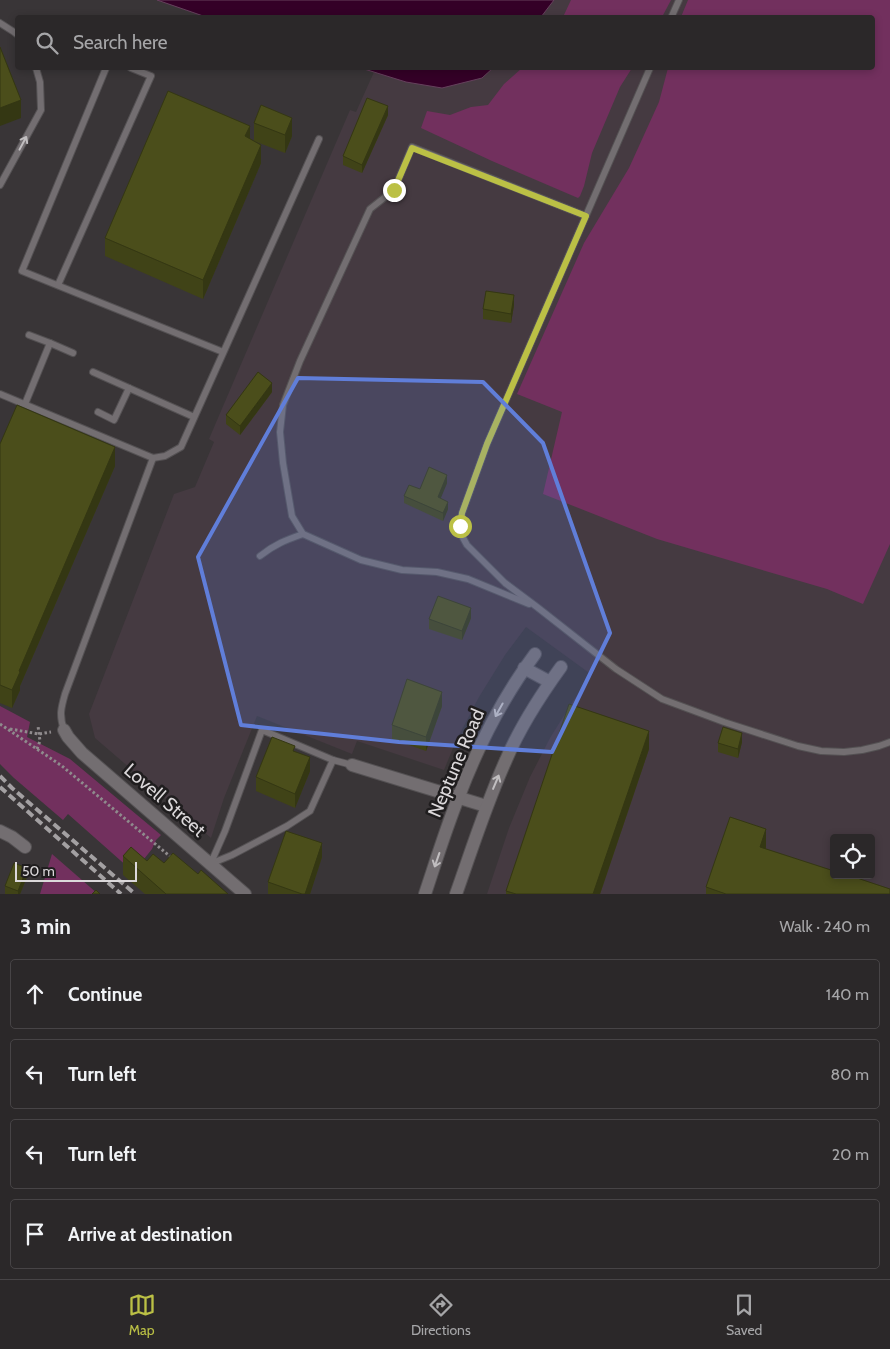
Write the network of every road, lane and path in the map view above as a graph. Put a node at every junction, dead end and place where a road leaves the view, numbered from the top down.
1 (679, 0) edge
2 (672, 15) edge
3 (0, 23) edge
4 (15, 33) edge
5 (37, 70) edge
6 (105, 70) edge
7 (136, 70) edge
8 (649, 70) edge
9 (319, 139) dead end
10 (0, 186) edge
11 (586, 216) junction
12 (58, 285) junction
13 (29, 335) dead end
14 (50, 344) junction
15 (223, 352) junction
16 (73, 353) dead end
17 (93, 372) dead end
18 (129, 388) junction
19 (0, 394) edge
20 (24, 404) junction
21 (98, 412) dead end
22 (194, 417) junction
23 (153, 458) junction
24 (303, 534) junction
25 (260, 556) dead end
26 (537, 607) junction
27 (535, 654) dead end
28 (561, 667) dead end
29 (524, 668) junction
30 (550, 682) junction
31 (0, 724) edge
32 (38, 726) dead end
33 (8, 729) junction
34 (64, 730) junction
35 (39, 734) junction
36 (890, 742) edge
37 (37, 749) junction
38 (333, 760) junction
39 (352, 766) joint
40 (458, 796) junction
41 (486, 806) junction
42 (0, 831) edge
43 (25, 847) dead end
44 (177, 863) edge
45 (210, 865) junction
46 (245, 894) edge
47 (425, 894) edge
48 (456, 894) edge

1 - 2 lane
3 - 4 lane
10 -> 5 lane
6 - 12 lane
7 - 12 lane
8 - 11 lane
9 - 15 lane
11 - 24 lane
11 - 26 lane
12 - 15 lane
13 - 14 lane
14 - 16 lane
14 - 20 lane
15 - 22 lane
17 - 18 lane
18 - 21 lane
18 - 22 lane
19 - 20 lane
20 - 23 lane
22 - 23 lane
23 - 34 lane
24 - 25 lane
24 - 26 lane
26 - 36 lane
27 - 29 street, Neptune Road
28 - 30 street
29 - 30 street
29 -> 40 street, Neptune Road
41 -> 30 street
31 - 33 path
32 - 35 path
33 - 35 path
33 - 37 path
34 - 35 path
34 - 45 street, Lovell Street
35 - 37 path
37 - 44 path
38 - 39 lane
38 - 45 lane
38 - 45 lane
39 - 40 street
40 - 41 street
40 -> 47 street, Neptune Road
41 - 48 street
42 - 43 street
45 - 46 street, Lovell Street

